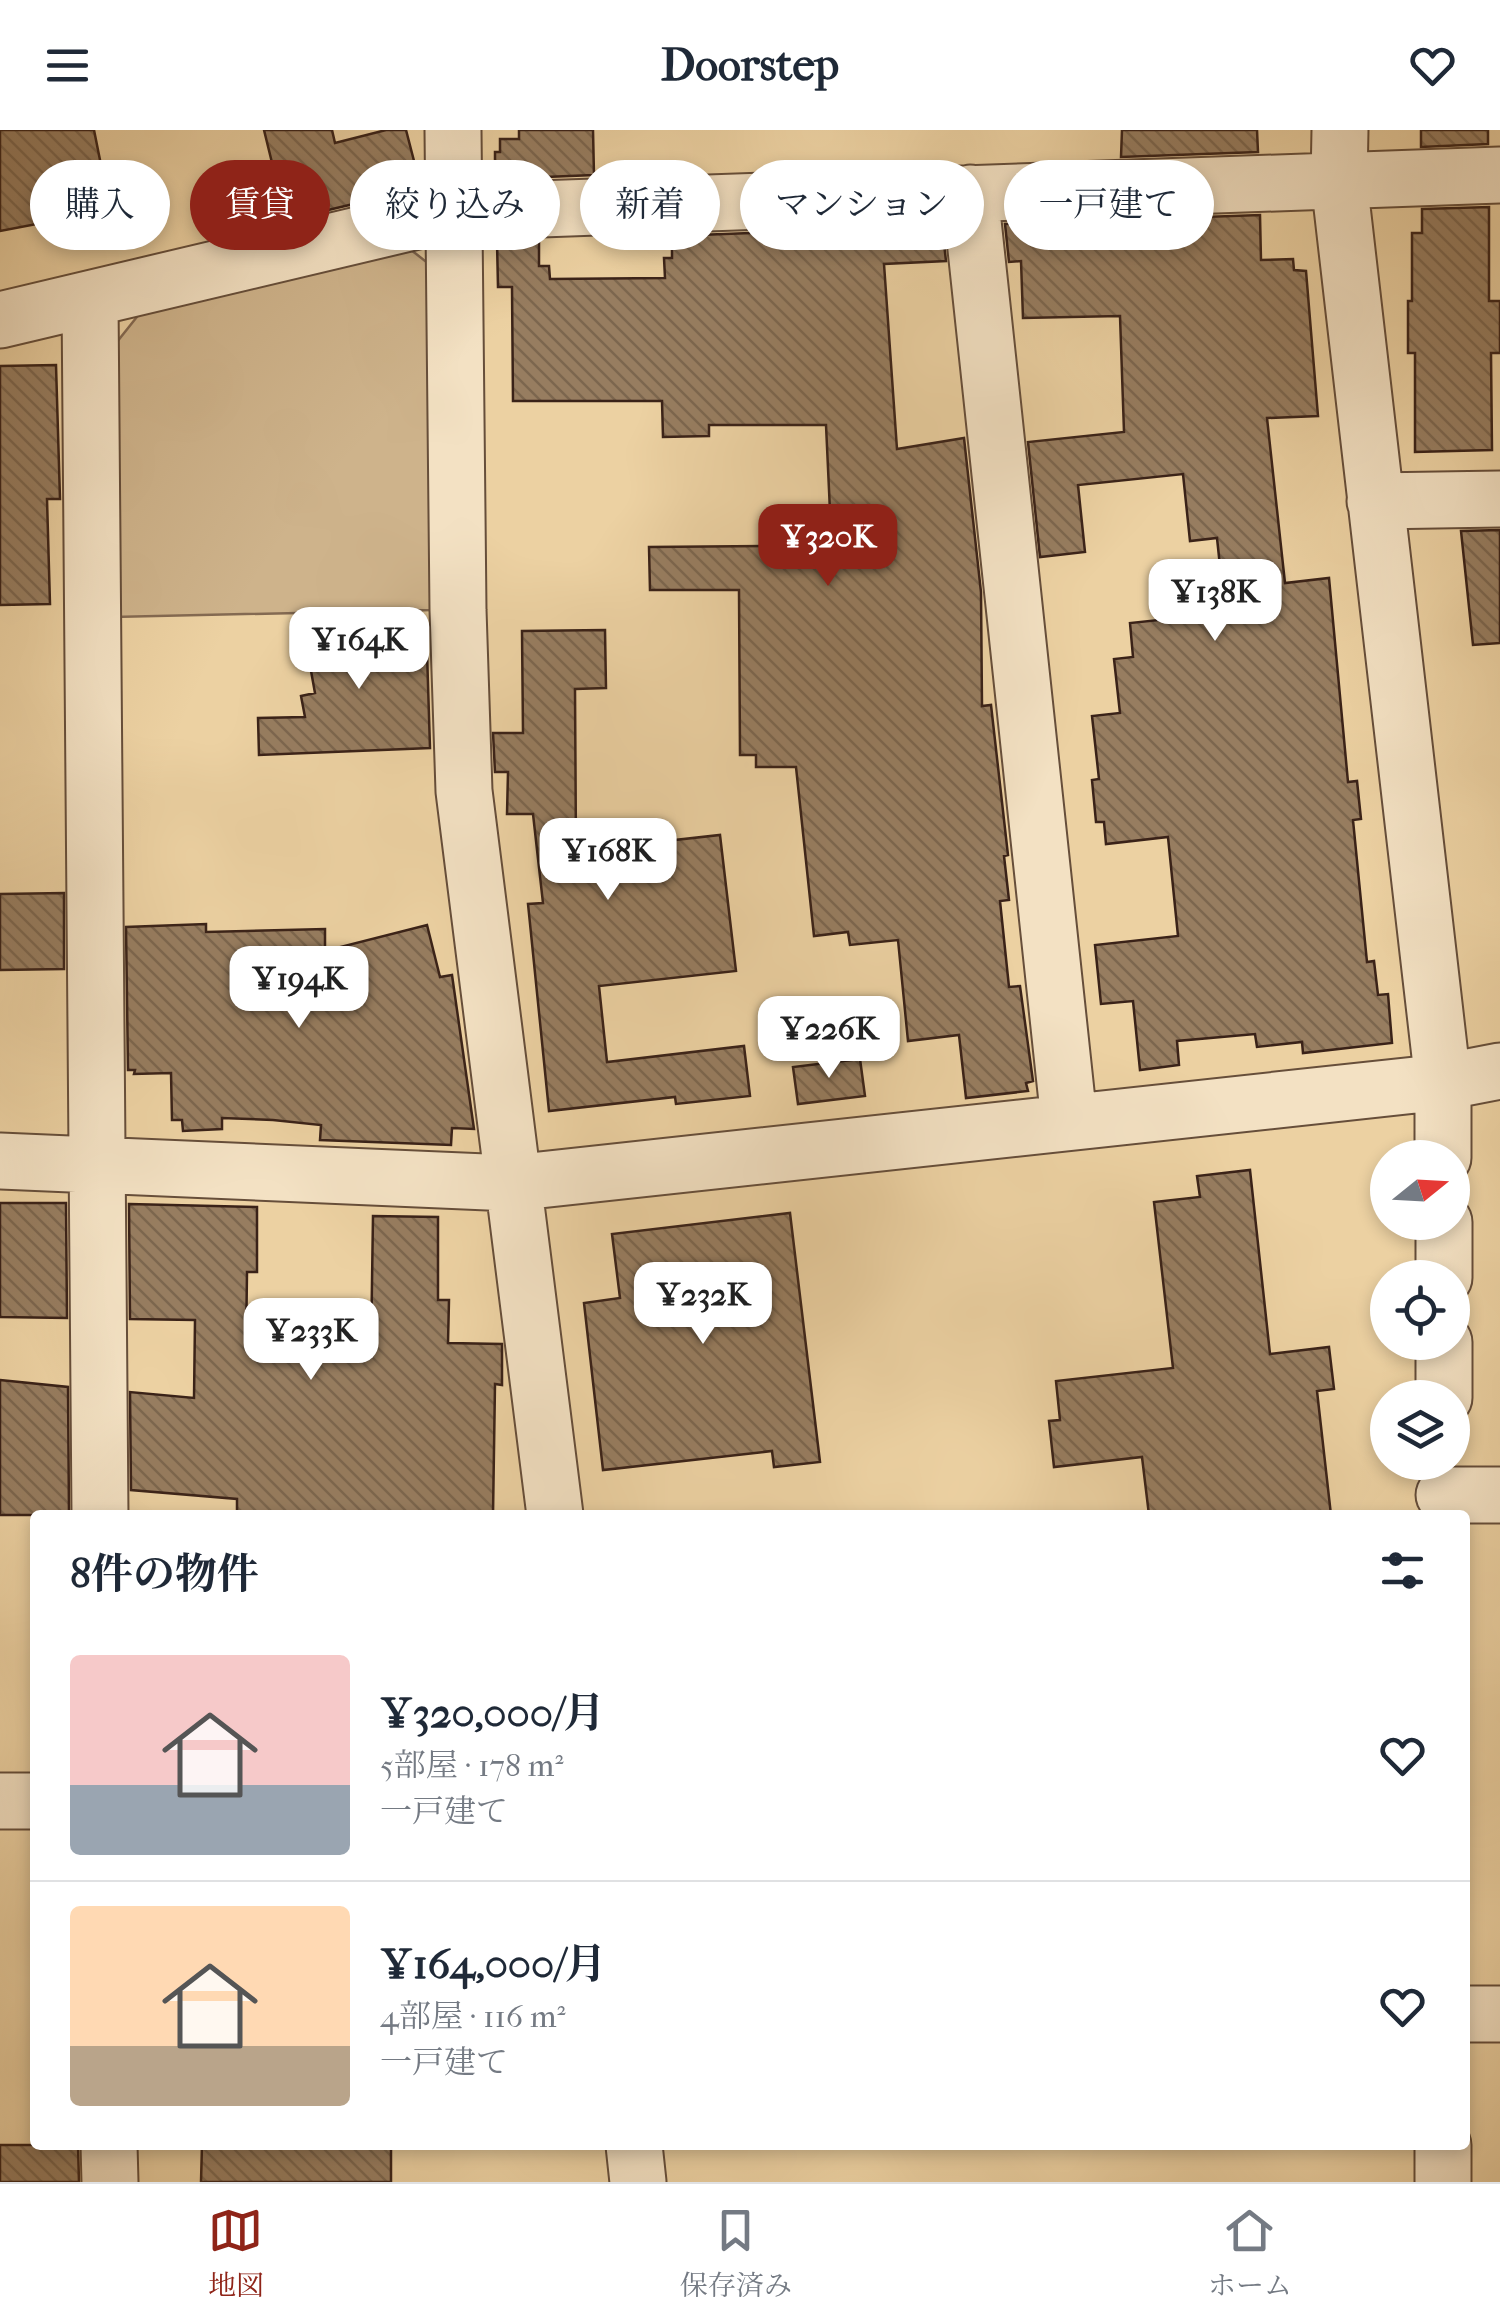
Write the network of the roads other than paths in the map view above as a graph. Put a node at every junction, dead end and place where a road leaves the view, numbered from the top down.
1 (453, 130) edge
2 (1340, 155) edge
3 (454, 160) edge
4 (1500, 175) edge
5 (984, 193) edge
6 (740, 202) edge
7 (560, 208) edge
8 (350, 237) edge
9 (455, 250) edge
10 (976, 250) edge
11 (90, 300) junction
12 (0, 320) edge
13 (1500, 499) edge
14 (1375, 502) junction
15 (1500, 1071) edge
16 (1443, 1082) junction
17 (1070, 1120) junction
18 (1444, 1140) edge
19 (0, 1161) edge
20 (96, 1166) junction
21 (512, 1183) junction
22 (1444, 1491) edge
23 (1500, 1496) edge
24 (100, 1510) edge
25 (554, 1510) edge
26 (0, 1801) edge
27 (30, 1801) edge
28 (1470, 2014) edge
29 (1500, 2014) edge
30 (109, 2150) edge
31 (635, 2150) edge
32 (1443, 2150) edge
33 (110, 2182) edge
34 (638, 2182) edge
35 (1443, 2182) edge

1 - 3 street
2 - 4 street
2 - 5 street
2 - 14 street
6 - 7 street
8 - 11 street
9 - 21 street
10 - 17 street
11 - 12 street
11 - 20 street
13 - 14 street
14 - 16 street
15 - 16 street
16 - 17 street
16 - 18 street
17 - 21 street
19 - 20 street
20 - 21 street
20 - 24 street
21 - 25 street
22 - 23 street
26 - 27 street
28 - 29 street
30 - 33 street
31 - 34 street
32 - 35 street

